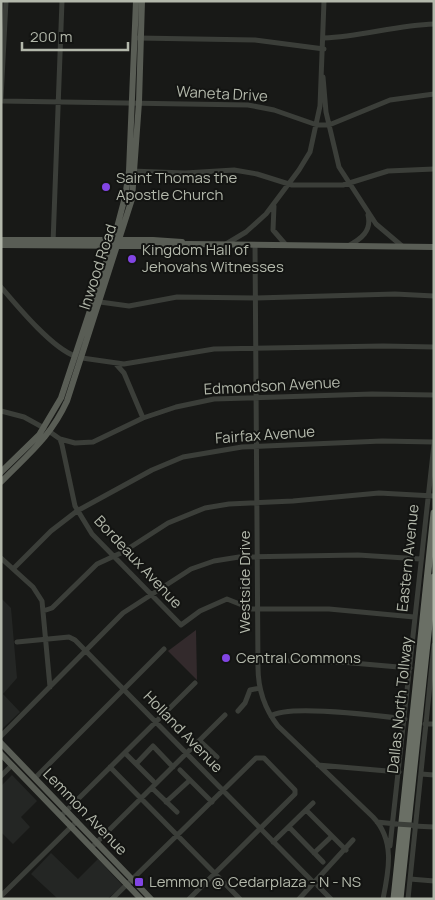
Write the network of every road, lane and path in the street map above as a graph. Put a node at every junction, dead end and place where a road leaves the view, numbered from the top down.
1 (6, 1) edge
2 (62, 1) edge
3 (136, 1) edge
4 (142, 1) edge
5 (324, 1) edge
6 (3, 22) edge
7 (434, 24) edge
8 (138, 38) junction
9 (324, 38) junction
10 (324, 49) junction
11 (323, 76) junction
12 (2, 78) edge
13 (434, 94) edge
14 (1, 100) edge
15 (58, 101) junction
16 (136, 102) junction
17 (317, 125) junction
18 (328, 125) junction
19 (434, 170) edge
20 (132, 171) junction
21 (288, 184) junction
22 (350, 185) junction
23 (274, 204) junction
24 (366, 210) junction
25 (1, 240) edge
26 (53, 243) junction
27 (115, 243) junction
28 (226, 244) junction
29 (1, 245) edge
30 (255, 245) junction
31 (286, 245) junction
32 (348, 246) junction
33 (402, 246) junction
34 (434, 246) edge
35 (1, 287) edge
36 (434, 296) edge
37 (256, 298) junction
38 (100, 302) junction
39 (434, 347) edge
40 (256, 349) junction
41 (78, 357) junction
42 (114, 363) junction
43 (138, 363) junction
44 (124, 373) junction
45 (434, 395) edge
46 (257, 396) junction
47 (1, 411) edge
48 (143, 418) junction
49 (47, 428) junction
50 (60, 439) junction
51 (434, 443) edge
52 (257, 446) junction
53 (1, 472) edge
54 (1, 482) edge
55 (431, 495) edge
56 (257, 502) junction
57 (77, 511) junction
58 (434, 514) edge
59 (114, 556) junction
60 (257, 557) junction
61 (1, 558) edge
62 (421, 559) junction
63 (14, 568) junction
64 (434, 577) edge
65 (152, 595) junction
66 (257, 609) junction
67 (43, 611) junction
68 (414, 617) junction
69 (46, 639) junction
70 (17, 642) dead end
71 (434, 646) edge
72 (164, 649) dead end
73 (86, 651) junction
74 (258, 660) junction
75 (410, 668) junction
76 (432, 670) edge
77 (195, 682) dead end
78 (50, 687) junction
79 (260, 688) junction
80 (124, 689) junction
81 (238, 711) dead end
82 (225, 715) dead end
83 (271, 716) junction
84 (405, 719) junction
85 (155, 722) junction
86 (425, 724) junction
87 (434, 724) edge
88 (1, 736) edge
89 (200, 741) junction
90 (1, 743) edge
91 (125, 753) junction
92 (1, 754) edge
93 (186, 754) junction
94 (217, 757) dead end
95 (15, 762) junction
96 (136, 764) junction
97 (318, 765) junction
98 (110, 767) junction
99 (173, 767) junction
100 (180, 770) dead end
101 (399, 772) junction
102 (421, 774) junction
103 (434, 775) edge
104 (1, 776) edge
105 (32, 780) junction
106 (190, 780) junction
107 (153, 781) dead end
108 (152, 788) junction
109 (223, 792) junction
110 (142, 798) junction
111 (166, 802) junction
112 (212, 802) junction
113 (312, 803) dead end
114 (306, 810) junction
115 (177, 812) dead end
116 (64, 813) junction
117 (77, 821) junction
118 (376, 822) junction
119 (394, 824) junction
120 (72, 826) junction
121 (414, 826) junction
122 (289, 827) junction
123 (434, 827) edge
124 (260, 828) junction
125 (178, 836) junction
126 (332, 836) junction
127 (353, 840) dead end
128 (273, 842) junction
129 (95, 845) junction
130 (346, 850) junction
131 (314, 853) junction
132 (389, 855) junction
133 (323, 862) dead end
134 (215, 873) junction
135 (410, 879) junction
136 (133, 880) junction
137 (434, 881) edge
138 (316, 884) junction
139 (128, 885) junction
140 (1, 896) edge
141 (112, 899) edge
142 (141, 899) edge
143 (151, 899) edge
144 (189, 899) edge
145 (240, 899) edge
146 (299, 899) edge
147 (331, 899) edge
148 (383, 899) edge
149 (394, 899) edge
150 (400, 899) edge
151 (408, 899) edge

1 - 6 street
2 - 15 street
3 - 8 main road, Inwood Road
4 - 8 main road, Inwood Road
5 - 9 street
6 - 12 street
7 - 9 street
8 - 10 street
8 - 16 main road, Inwood Road
9 - 10 street
10 - 11 street
11 - 17 street
11 - 18 street
12 - 14 street
13 - 18 street, Waneta Drive
14 - 15 street, Waneta Drive
15 - 16 street, Waneta Drive
15 - 26 street
16 - 17 street, Waneta Drive
16 - 20 main road, Inwood Road
17 - 18 street, Waneta Drive
17 - 21 street
18 - 22 street
19 - 22 street
20 - 21 street
20 - 27 main road, Inwood Road
21 - 22 street
21 - 23 street
22 - 24 street
23 - 28 street
23 - 31 street
24 - 32 street
24 - 33 street
25 - 26 main road
26 - 27 main road
26 - 29 main road
27 - 28 main road
27 - 38 main road, Inwood Road
27 - 41 main road, Inwood Road
28 - 30 main road
30 - 31 main road
30 - 37 street, Westside Drive
31 - 32 main road
32 - 33 main road
33 - 34 main road
35 - 41 street
36 - 37 street
37 - 38 street
37 - 40 street, Westside Drive
38 - 41 main road, Inwood Road
39 - 40 street
40 - 43 street
40 - 46 street, Westside Drive
41 - 42 street
41 - 49 main road, Inwood Road
42 - 43 street
42 - 44 street
43 - 44 street
44 - 48 street
45 - 46 street, Edmondson Avenue
46 - 48 street, Edmondson Avenue
46 - 52 street, Westside Drive
47 - 49 street
48 - 50 street, Edmondson Avenue
49 - 50 street
49 - 53 main road, Inwood Road
49 - 54 main road
50 - 57 street, Bordeaux Avenue
51 - 52 street, Fairfax Avenue
51 - 55 street, Eastern Avenue
52 - 56 street, Westside Drive
52 - 57 street, Fairfax Avenue
55 - 56 street
55 - 62 street, Eastern Avenue
56 - 59 street
56 - 60 street, Westside Drive
57 - 59 street, Bordeaux Avenue
57 - 63 street, Fairfax Avenue
58 - 149 highway, Dallas North Tollway
59 - 65 street, Bordeaux Avenue
59 - 67 street
60 - 62 street
60 - 65 street
60 - 66 street, Westside Drive
61 - 63 street
62 - 68 street, Eastern Avenue
63 - 67 street
64 - 150 highway, Dallas North Tollway
65 - 66 street, Bordeaux Avenue
65 - 73 street
66 - 68 street
66 - 74 street, Westside Drive
67 - 69 street
68 - 75 street, Eastern Avenue
69 - 70 street, Holland Avenue
69 - 73 street, Holland Avenue
69 - 78 street
71 - 76 street
72 - 80 street
73 - 78 street
73 - 80 street, Holland Avenue
74 - 75 street
74 - 79 street, Westside Drive
75 - 84 street, Eastern Avenue
76 - 86 street
77 - 85 street
78 - 88 street
79 - 81 street
79 - 83 street, Westside Drive
80 - 85 street, Holland Avenue
80 - 105 street
82 - 89 street
83 - 84 street
83 - 97 street, Westside Drive
84 - 101 street, Eastern Avenue
85 - 91 street
85 - 93 street, Holland Avenue
86 - 87 street
86 - 102 street
89 - 93 street
89 - 94 street
90 - 95 main road, Lemmon Avenue
91 - 96 street
91 - 98 street
92 - 95 main road, Lemmon Avenue
93 - 99 street
93 - 109 street, Holland Avenue
95 - 104 street
95 - 105 main road, Lemmon Avenue
96 - 99 street
96 - 107 street
97 - 101 street
97 - 118 street, Westside Drive
98 - 110 street
98 - 116 street
99 - 108 street
100 - 106 street
101 - 119 street, Eastern Avenue
102 - 103 street
102 - 121 street
105 - 116 main road, Lemmon Avenue
106 - 111 street
106 - 112 street
108 - 110 street
108 - 111 street
109 - 112 street
109 - 124 street, Holland Avenue
109 - 124 street
110 - 125 street
110 - 129 street
111 - 115 street
112 - 125 street
113 - 114 street
114 - 122 street
114 - 126 street
116 - 117 main road, Lemmon Avenue
116 - 120 main road, Lemmon Avenue
117 - 120 street
117 - 129 main road, Lemmon Avenue
118 - 119 street
118 - 132 street, Westside Drive
119 - 121 street, bridge
119 - 132 street, Eastern Avenue
120 - 129 main road, Lemmon Avenue
120 - 140 street
121 - 123 street
121 - 135 street
122 - 128 street
122 - 131 street
124 - 128 street, Holland Avenue
124 - 134 street
125 - 134 street
125 - 136 street
126 - 130 street
126 - 131 street
127 - 130 street
128 - 138 street, Holland Avenue
129 - 136 main road, Lemmon Avenue
129 - 139 main road, Lemmon Avenue
130 - 138 street
131 - 133 street
132 - 148 street, Westside Drive
134 - 144 street
134 - 145 street
135 - 137 street
135 - 151 street
136 - 139 street
136 - 143 main road, Lemmon Avenue
138 - 146 street
138 - 147 street, Holland Avenue
139 - 141 street
139 - 142 main road, Lemmon Avenue

